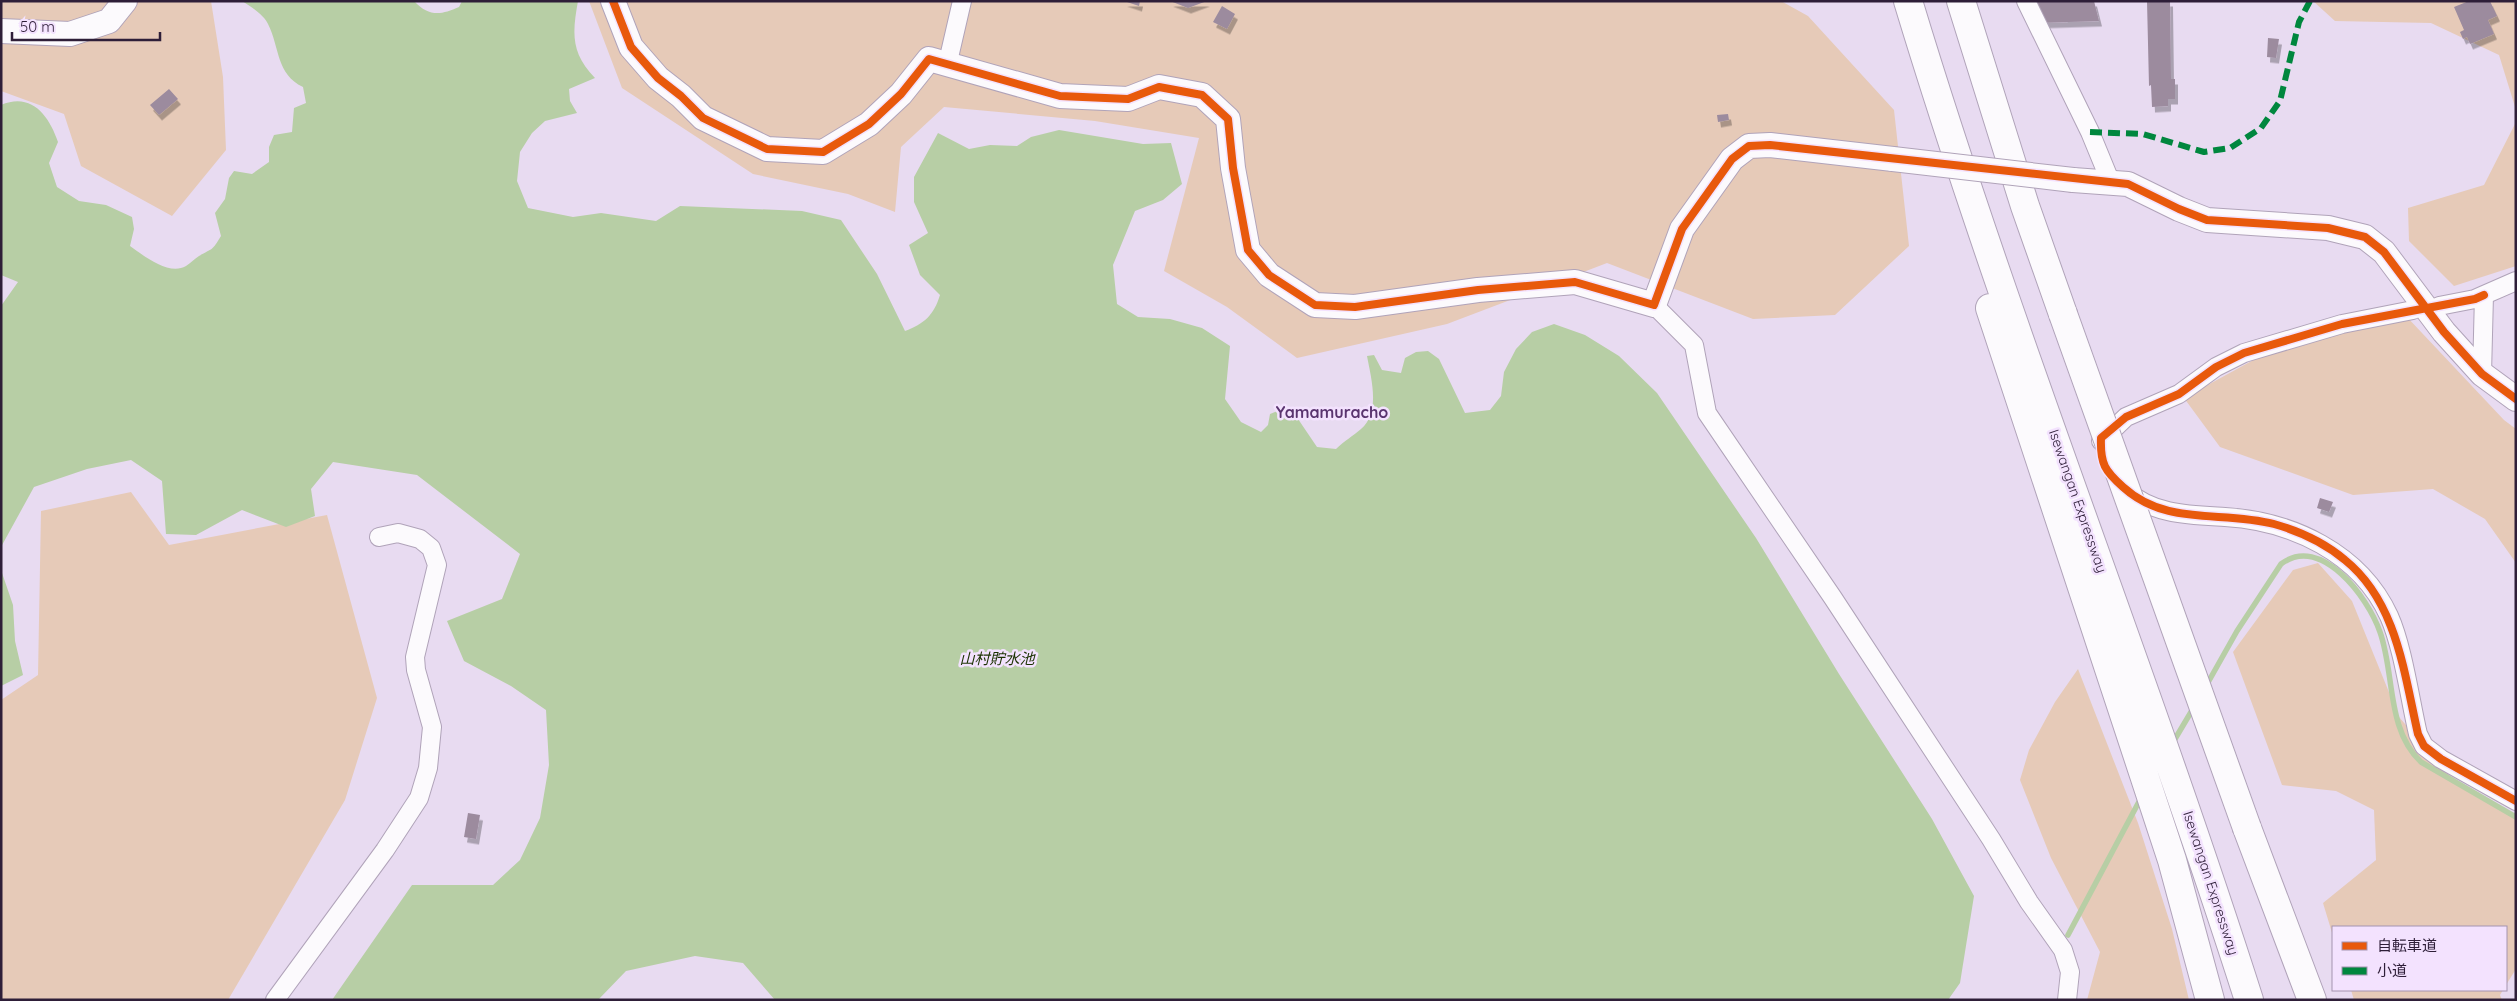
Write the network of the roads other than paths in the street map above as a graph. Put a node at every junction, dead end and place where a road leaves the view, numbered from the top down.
1 (125, 1) edge
2 (613, 1) edge
3 (962, 1) edge
4 (1908, 1) edge
5 (1961, 1) edge
6 (2026, 1) edge
7 (1, 31) edge
8 (947, 66) junction
9 (2112, 183) junction
10 (2516, 280) edge
11 (2484, 294) junction
12 (1654, 305) junction
13 (2439, 306) dead end
14 (2414, 310) dead end
15 (2009, 335) junction
16 (2482, 374) junction
17 (2516, 399) edge
18 (379, 537) dead end
19 (2516, 801) edge
20 (2247, 828) junction
21 (274, 1000) edge
22 (2067, 1000) edge
23 (2210, 1000) edge
24 (2249, 1000) edge
25 (2302, 1000) edge
26 (2312, 1000) edge

1 - 7 street
2 - 8 street
3 - 8 street
4 - 15 highway, Isewangan Expressway
5 - 20 highway, bridge
6 - 9 street
8 - 12 street
9 - 12 street, bridge
9 - 16 street
10 - 11 street
11 - 13 street
11 - 16 street
12 - 22 street
14 - 19 street
15 - 23 highway
15 - 24 highway, Isewangan Expressway
16 - 17 street
18 - 21 street
20 - 25 highway
20 - 26 highway

